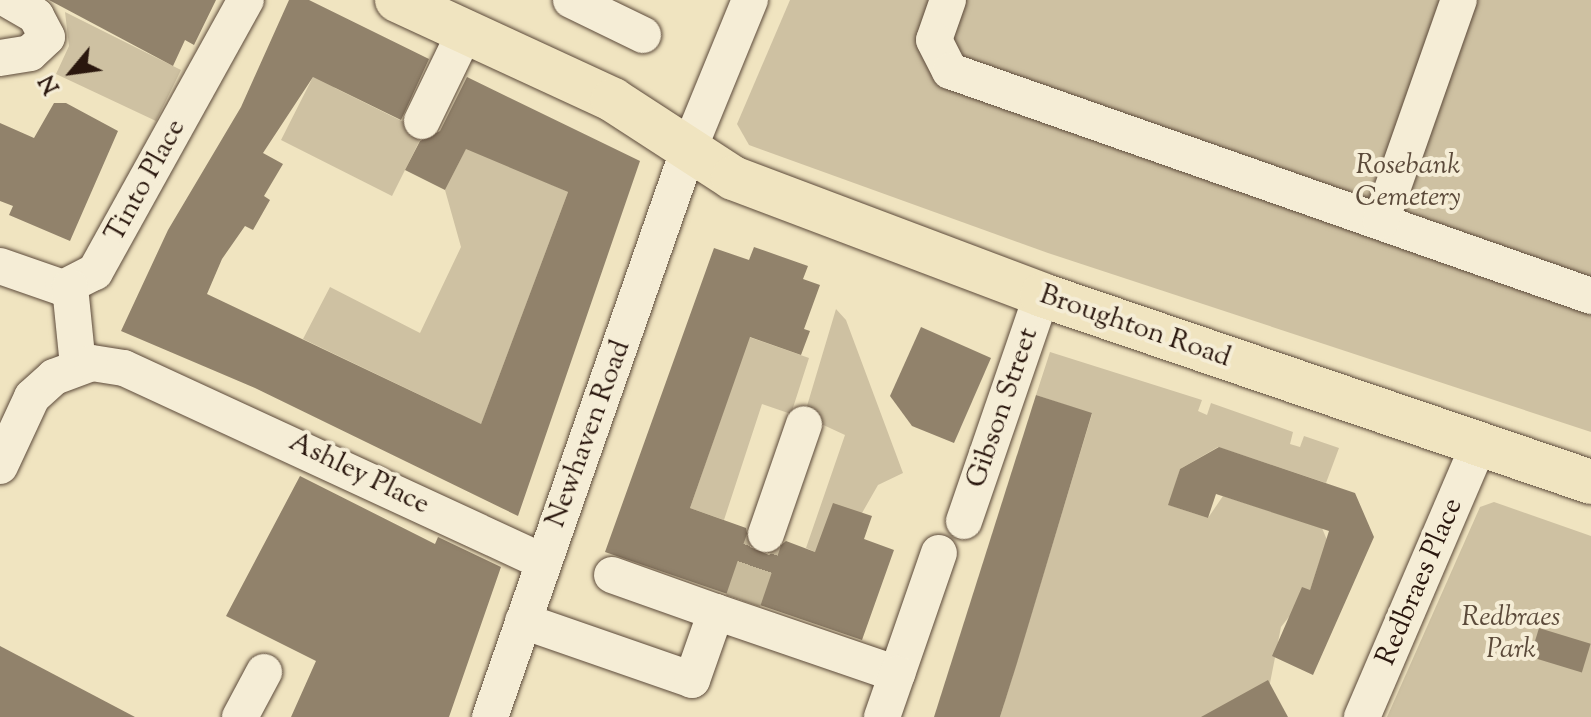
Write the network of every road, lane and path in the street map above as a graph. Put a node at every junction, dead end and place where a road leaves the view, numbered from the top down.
1 (8, 0) edge
2 (246, 0) edge
3 (397, 0) edge
4 (571, 0) edge
5 (750, 0) edge
6 (948, 0) edge
7 (1459, 0) edge
8 (465, 32) junction
9 (643, 35) dead end
10 (0, 58) edge
11 (422, 121) dead end
12 (688, 151) junction
13 (1381, 221) junction
14 (0, 266) edge
15 (70, 287) junction
16 (1042, 295) junction
17 (1591, 296) edge
18 (78, 366) junction
19 (804, 424) dead end
20 (1478, 446) junction
21 (0, 466) edge
22 (1591, 482) edge
23 (964, 521) dead end
24 (766, 534) tunnel mouth
25 (939, 553) dead end
26 (543, 562) junction
27 (612, 575) dead end
28 (732, 611) junction
29 (523, 621) junction
30 (264, 672) dead end
31 (897, 674) junction
32 (240, 717) edge
33 (490, 717) edge
34 (882, 717) edge
35 (1362, 717) edge

1 - 10 street
2 - 15 street, Tinto Place
3 - 8 main road, Broughton Road
4 - 9 street
5 - 12 street, Newhaven Road
6 - 13 street
7 - 13 street
8 - 11 street
8 - 12 main road, Broughton Road
12 - 16 main road, Broughton Road
12 - 26 street, Newhaven Road
13 - 17 street
14 - 15 street
15 - 18 street
16 - 20 main road, Broughton Road
16 - 23 street, Gibson Street
18 - 21 street
18 - 26 street, Ashley Place
19 - 24 street
20 - 22 main road, Broughton Road
20 - 35 street, Redbraes Place
25 - 31 street
26 - 29 street, Newhaven Road
27 - 28 street
28 - 29 street
28 - 31 street
29 - 33 street, Newhaven Road
30 - 32 street
31 - 34 street

